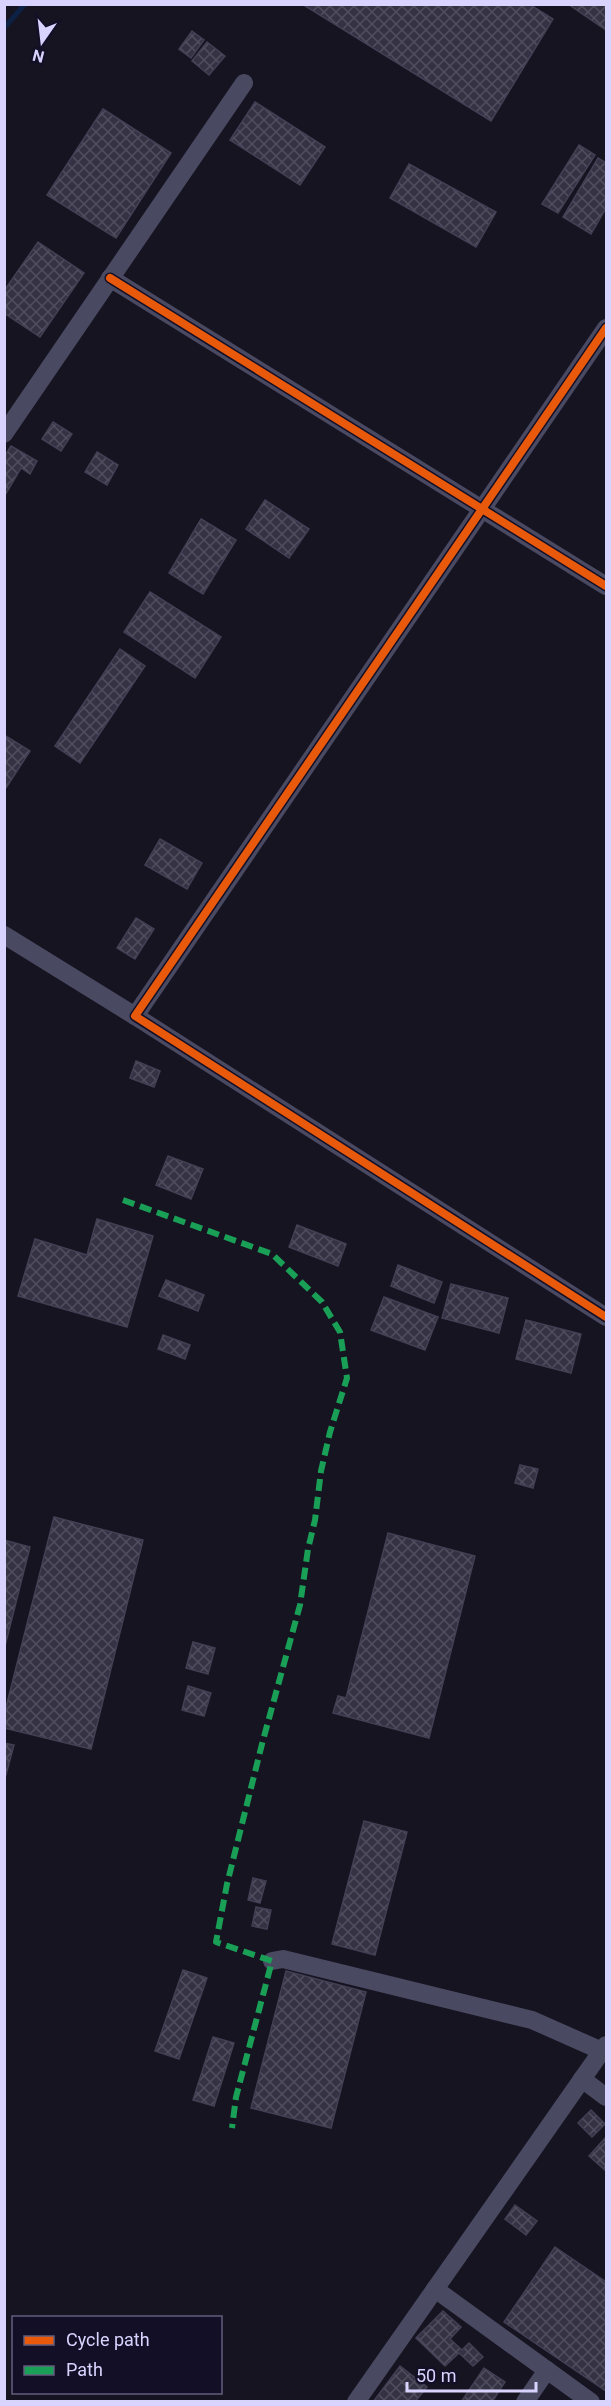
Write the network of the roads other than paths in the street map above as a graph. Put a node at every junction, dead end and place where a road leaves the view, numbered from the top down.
1 (244, 82) dead end
2 (110, 279) junction
3 (606, 328) edge
4 (4, 434) edge
5 (483, 508) junction
6 (606, 586) edge
7 (4, 935) edge
8 (135, 1016) junction
9 (606, 1317) edge
10 (272, 1961) dead end
11 (604, 2048) edge
12 (582, 2079) junction
13 (606, 2097) edge
14 (435, 2289) junction
15 (547, 2370) junction
16 (356, 2402) edge
17 (525, 2402) edge
18 (591, 2402) edge

1 - 2 street
2 - 4 street
2 - 5 street
3 - 5 street
5 - 6 street
5 - 8 street
7 - 8 street
8 - 9 street
10 - 11 street
11 - 12 street
12 - 13 street
12 - 14 street
14 - 15 street
14 - 16 street
15 - 17 street
15 - 18 street

